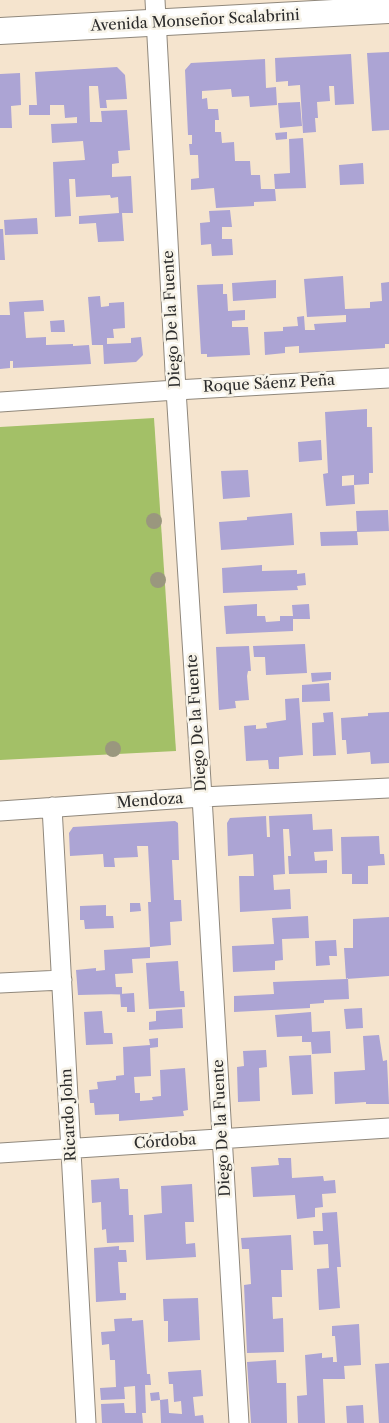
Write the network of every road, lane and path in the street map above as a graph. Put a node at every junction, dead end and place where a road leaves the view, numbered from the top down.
1 (389, 10) edge
2 (156, 12) edge
3 (0, 31) edge
4 (389, 378) edge
5 (176, 390) junction
6 (0, 402) edge
7 (389, 788) edge
8 (202, 797) junction
9 (52, 808) junction
10 (0, 810) edge
11 (62, 980) junction
12 (0, 983) edge
13 (389, 1128) edge
14 (222, 1138) junction
15 (71, 1149) junction
16 (0, 1153) edge
17 (86, 1423) edge
18 (239, 1423) edge

1 - 2 main road, Avenida Monseñor Scalabrini
2 - 3 main road, Avenida Monseñor Scalabrini
2 - 5 street, Diego De la Fuente
4 - 5 street, Roque Sáenz Peña
5 - 6 street, Roque Sáenz Peña
5 - 8 street, Diego De la Fuente
7 - 8 street, Mendoza
8 - 9 street, Mendoza
8 - 14 street, Diego De la Fuente
9 - 10 street, Mendoza
9 - 11 street, Ricardo John
11 - 12 street
11 - 15 street, Ricardo John
13 - 14 street, Córdoba
14 - 15 street, Córdoba
14 - 18 street, Diego De la Fuente
15 - 16 street, Córdoba
15 - 17 street, Ricardo John

